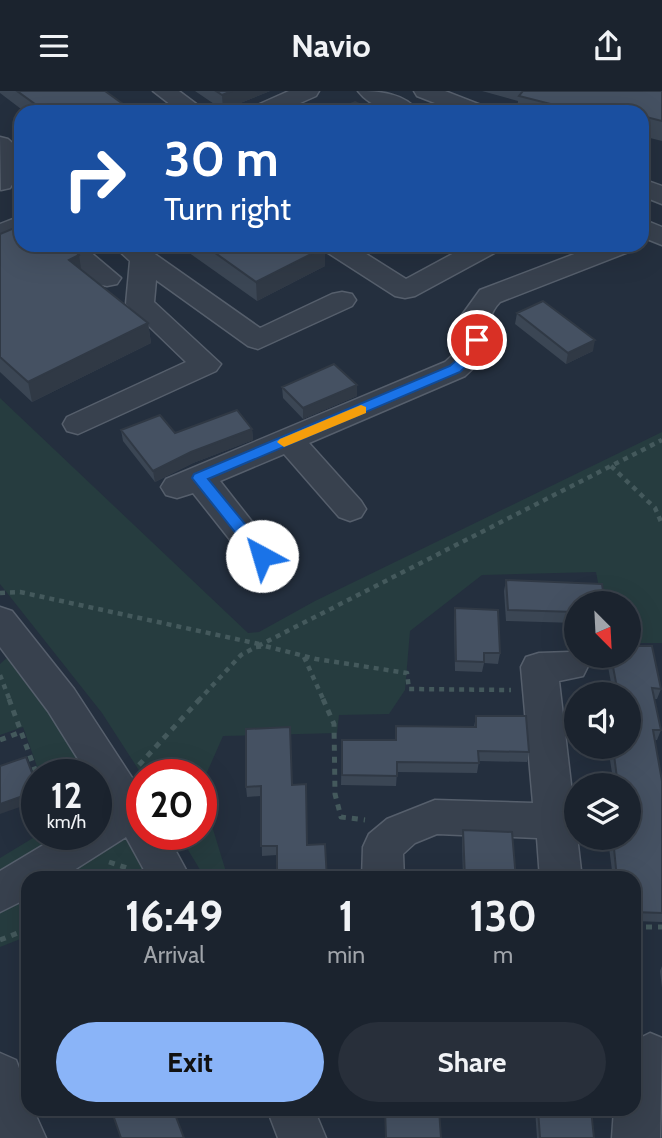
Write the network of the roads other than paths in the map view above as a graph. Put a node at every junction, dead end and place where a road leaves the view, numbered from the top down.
1 (164, 91) edge
2 (308, 91) edge
3 (369, 91) edge
4 (425, 91) edge
5 (185, 105) edge
6 (277, 105) edge
7 (394, 105) edge
8 (460, 105) edge
9 (0, 144) edge
10 (0, 183) edge
11 (81, 252) edge
12 (134, 252) edge
13 (345, 252) edge
14 (476, 252) edge
15 (604, 252) edge
16 (107, 278) dead end
17 (342, 300) dead end
18 (78, 424) dead end
19 (289, 440) junction
20 (350, 509) dead end
21 (262, 556) dead end
22 (0, 621) edge
23 (564, 666) edge
24 (126, 801) edge
25 (126, 820) edge
26 (554, 821) junction
27 (155, 850) edge
28 (383, 863) edge
29 (38, 871) edge
30 (166, 871) edge
31 (560, 871) edge
32 (21, 881) edge
33 (0, 893) edge
34 (648, 1053) edge
35 (0, 1076) edge
36 (641, 1091) edge
37 (293, 1116) edge
38 (637, 1116) edge
39 (22, 1138) edge
40 (302, 1138) edge
41 (636, 1138) edge

1 - 5 street
2 - 6 street
3 - 7 street
4 - 8 street
9 - 10 street
11 - 16 street
12 - 17 street
12 - 18 street
13 - 14 street
15 - 19 street
19 - 20 street
19 - 21 street
22 - 24 street
23 - 26 street
25 - 29 street
26 - 28 street
26 - 31 street
27 - 30 street
32 - 33 street
34 - 36 street
35 - 39 street
37 - 40 street
38 - 41 street

